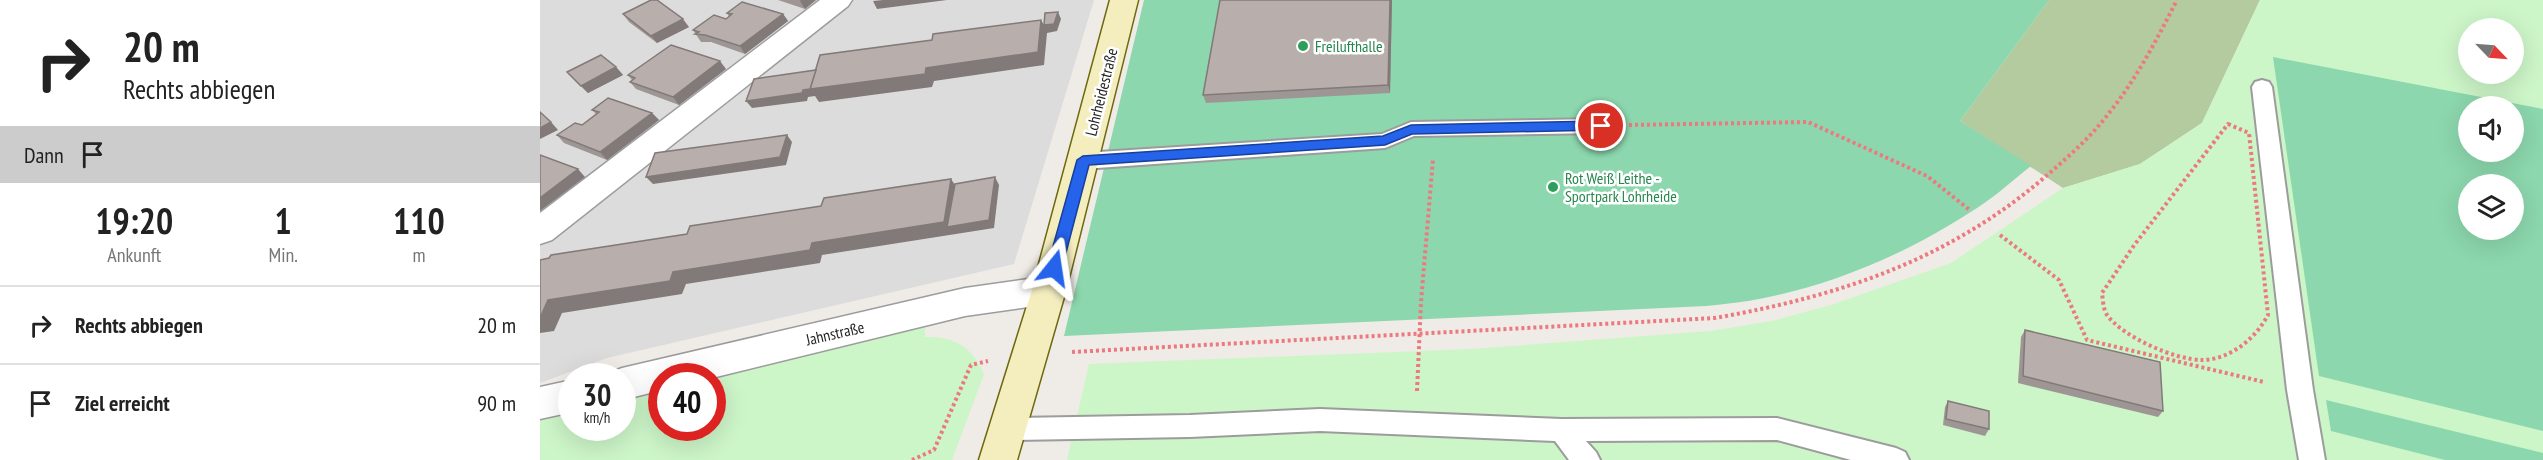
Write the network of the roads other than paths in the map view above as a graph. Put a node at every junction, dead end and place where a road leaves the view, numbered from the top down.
1 (838, 0) edge
2 (1124, 0) edge
3 (2262, 87) dead end
4 (1601, 126) road end
5 (1083, 160) junction
6 (540, 231) edge
7 (1049, 290) junction
8 (636, 381) edge
9 (558, 399) edge
10 (540, 403) edge
11 (1562, 430) junction
12 (1004, 444) edge
13 (1587, 460) edge
14 (1896, 460) edge
15 (2312, 460) edge

1 - 6 street
2 - 5 street, Lohrheidestraße
3 - 15 lane
4 - 5 lane
5 - 7 street, Lohrheidestraße
7 - 8 street, Jahnstraße
7 - 12 street, Lohrheidestraße
9 - 10 street
11 - 12 lane
11 - 13 lane
11 - 14 lane

